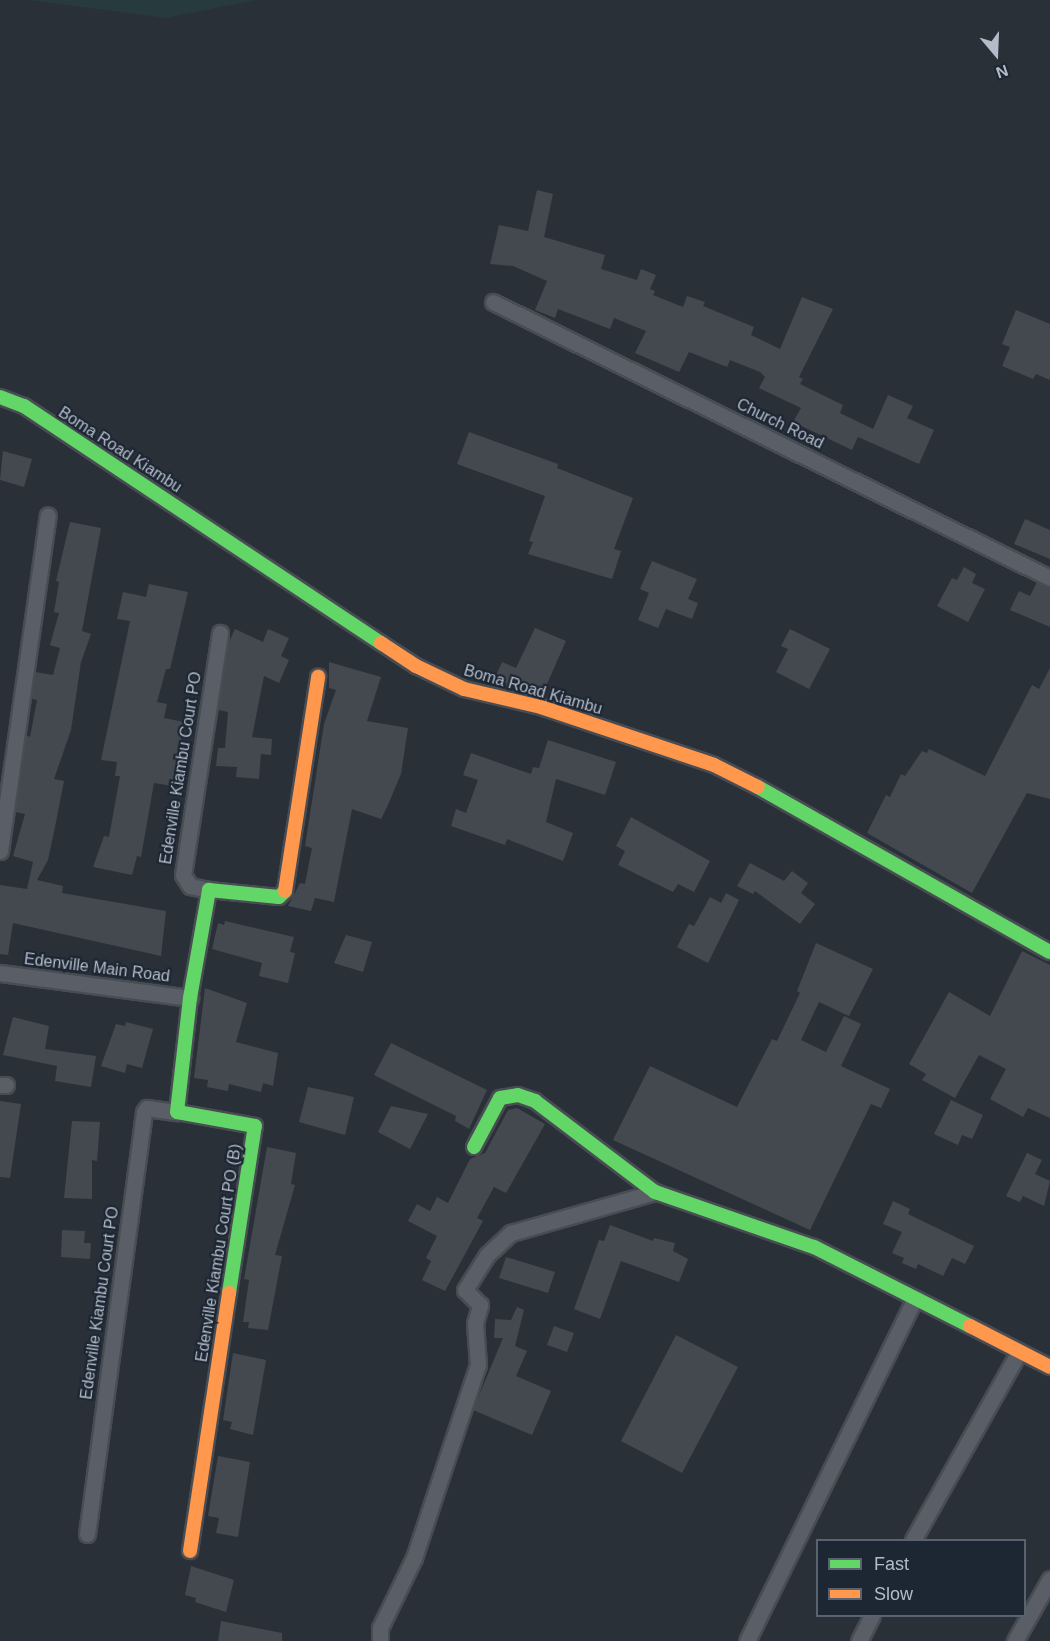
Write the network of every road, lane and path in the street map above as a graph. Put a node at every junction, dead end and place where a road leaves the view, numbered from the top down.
1 (493, 302) dead end
2 (0, 397) edge
3 (48, 515) dead end
4 (1050, 578) edge
5 (220, 633) dead end
6 (318, 677) dead end
7 (0, 851) edge
8 (209, 890) junction
9 (1050, 952) edge
10 (0, 973) edge
11 (190, 998) junction
12 (177, 1112) junction
13 (474, 1147) dead end
14 (655, 1192) junction
15 (914, 1300) junction
16 (1020, 1352) junction
17 (1050, 1367) edge
18 (87, 1534) dead end
19 (913, 1539) edge
20 (190, 1551) dead end
21 (1050, 1579) edge
22 (871, 1617) edge
23 (380, 1641) edge
24 (747, 1641) edge
25 (859, 1641) edge
26 (1015, 1641) edge

1 - 4 street, Church Road
2 - 9 street, Boma Road Kiambu
3 - 7 street
5 - 8 street, Edenville Kiambu Court PO
6 - 8 street
8 - 11 street
10 - 11 street, Edenville Main Road
11 - 12 street
12 - 18 street, Edenville Kiambu Court PO
12 - 20 street, Edenville Kiambu Court PO (B)
13 - 14 street
14 - 15 street
14 - 23 street
15 - 16 street
15 - 24 street
16 - 17 street
16 - 19 street
21 - 26 street
22 - 25 street

